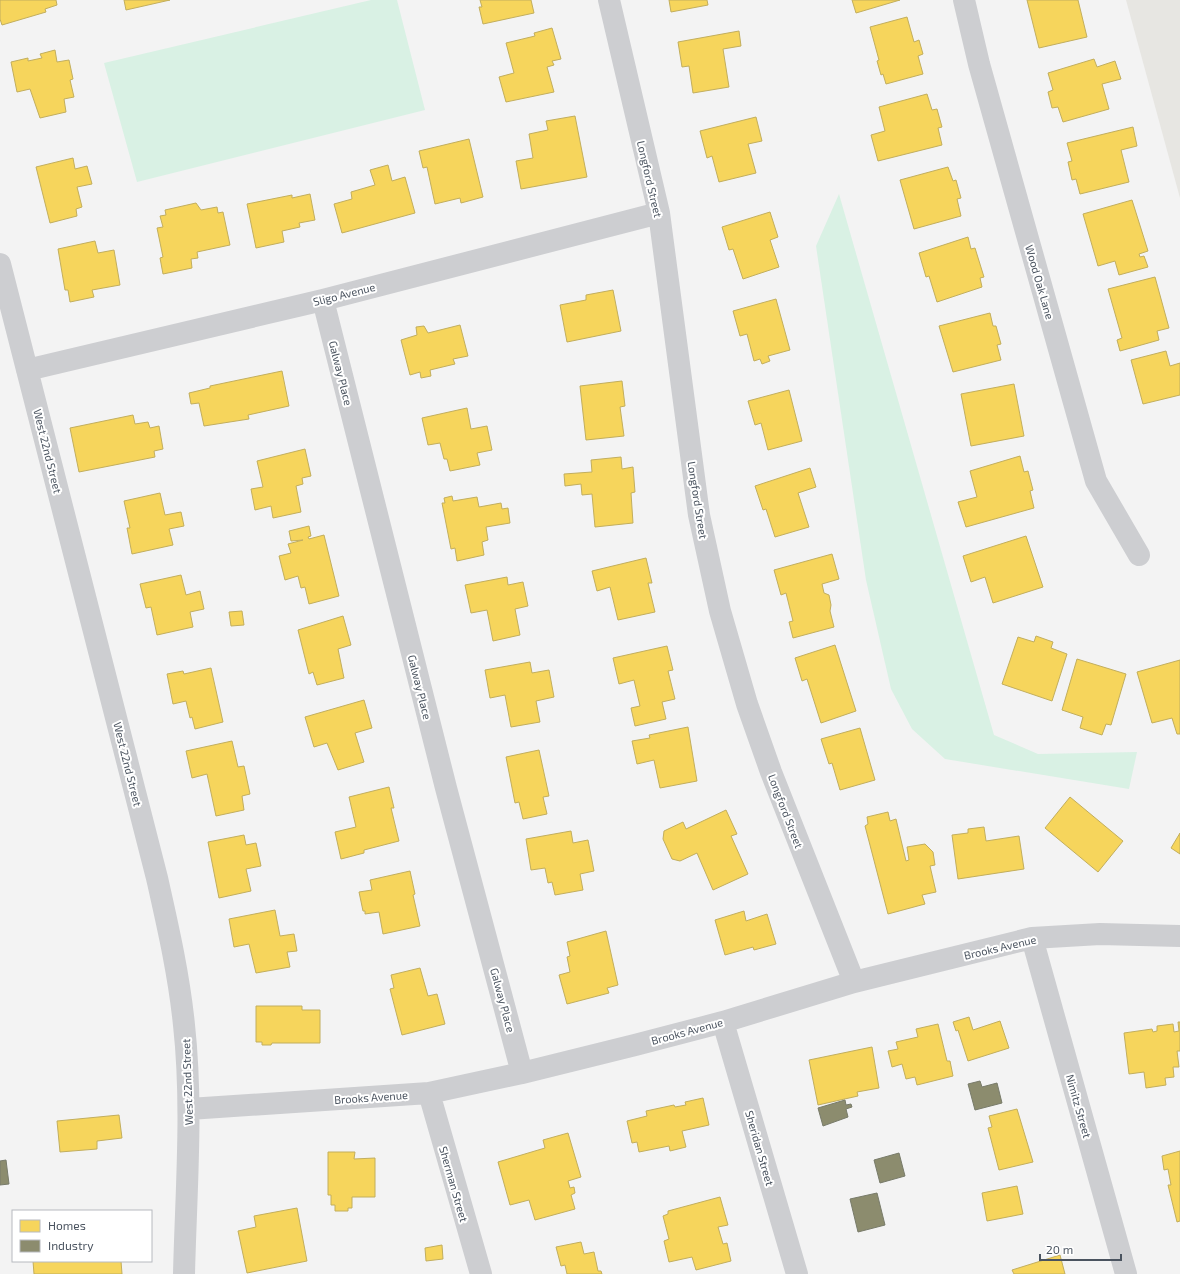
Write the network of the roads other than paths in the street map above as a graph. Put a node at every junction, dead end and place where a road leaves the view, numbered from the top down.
1 (609, 0) edge
2 (964, 0) edge
3 (659, 213) junction
4 (0, 264) edge
5 (323, 300) junction
6 (27, 370) junction
7 (1139, 555) dead end
8 (1180, 936) edge
9 (1032, 938) junction
10 (854, 982) junction
11 (723, 1022) junction
12 (522, 1073) junction
13 (429, 1093) junction
14 (189, 1109) junction
15 (184, 1274) edge
16 (481, 1274) edge
17 (797, 1274) edge
18 (1126, 1274) edge

1 - 3 street, Longford Street
2 - 7 street, Wood Oak Lane
3 - 5 street, Sligo Avenue
3 - 10 street, Longford Street
4 - 6 street, West 22nd Street
5 - 6 street, Sligo Avenue
5 - 12 street, Galway Place
6 - 14 street, West 22nd Street
8 - 9 street, Brooks Avenue
9 - 10 street, Brooks Avenue
9 - 18 street, Nimitz Street
10 - 11 street, Brooks Avenue
11 - 12 street, Brooks Avenue
11 - 17 street, Sheridan Street
12 - 13 street, Brooks Avenue
13 - 14 street, Brooks Avenue
13 - 16 street, Sherman Street
14 - 15 street, West 22nd Street

